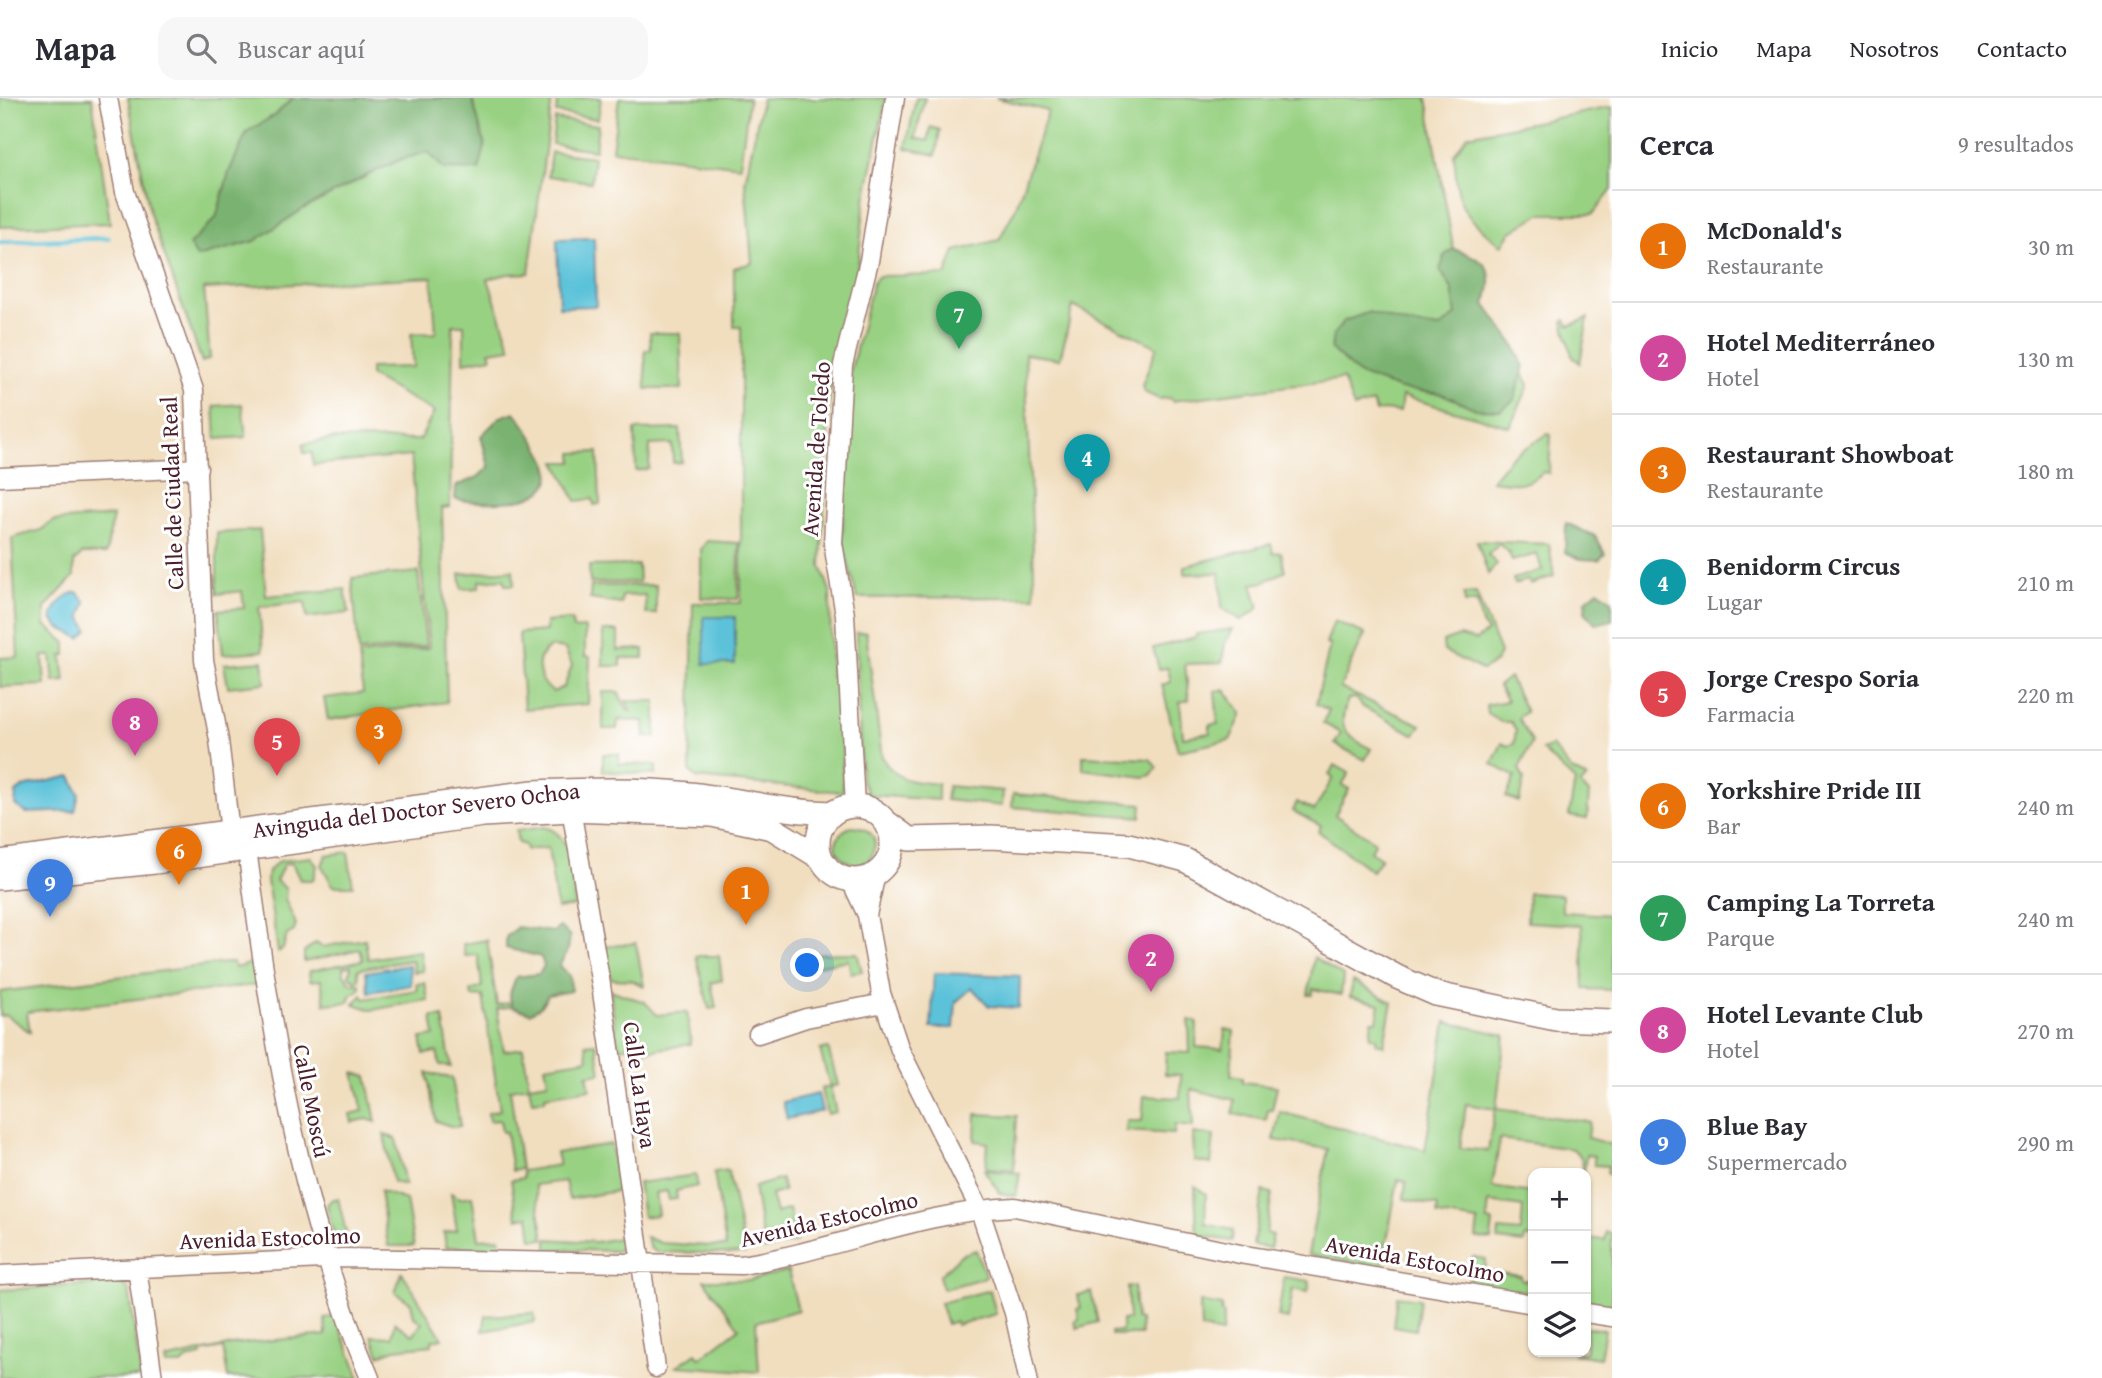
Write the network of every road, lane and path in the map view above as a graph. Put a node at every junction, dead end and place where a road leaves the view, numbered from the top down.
1 (108, 98) edge
2 (895, 98) edge
3 (198, 468) junction
4 (0, 477) edge
5 (569, 800) junction
6 (855, 806) junction
7 (832, 813) junction
8 (886, 822) junction
9 (909, 839) junction
10 (225, 842) junction
11 (247, 849) junction
12 (821, 858) junction
13 (0, 862) edge
14 (883, 865) junction
15 (0, 878) edge
16 (850, 880) junction
17 (867, 915) junction
18 (884, 1003) junction
19 (1612, 1021) edge
20 (758, 1034) dead end
21 (979, 1208) junction
22 (326, 1259) junction
23 (641, 1263) junction
24 (137, 1268) junction
25 (0, 1275) edge
26 (1528, 1303) edge
27 (1591, 1314) edge
28 (1612, 1317) edge
29 (656, 1368) dead end
30 (153, 1378) edge
31 (370, 1378) edge
32 (1028, 1378) edge

1 - 3 street, Calle de Ciudad Real
2 - 6 street, Avenida de Toledo
3 - 4 street
3 - 10 street, Calle de Ciudad Real
5 - 7 street, Avinguda del Doctor Severo Ochoa
5 - 10 street, Avinguda del Doctor Severo Ochoa
5 - 11 street, Avinguda del Doctor Severo Ochoa
5 - 12 street, Avinguda del Doctor Severo Ochoa
5 - 23 street, Calle La Haya
6 - 7 street
6 - 8 street
7 - 12 street
8 - 9 street
8 - 14 street
9 - 14 street
9 - 19 street
10 - 11 street, Avinguda del Doctor Severo Ochoa
10 - 13 street, Avinguda del Doctor Severo Ochoa
10 - 15 street, Avinguda del Doctor Severo Ochoa
11 - 22 street, Calle Moscú
12 - 16 street
14 - 16 street
14 - 17 street
16 - 17 street
17 - 18 street
18 - 20 street
18 - 21 street
21 - 23 street, Avenida Estocolmo
21 - 26 street, Avenida Estocolmo
21 - 32 street
22 - 23 street, Avenida Estocolmo
22 - 24 street, Avenida Estocolmo
22 - 31 street, Calle Moscú
23 - 29 street, Calle La Haya
24 - 25 street, Avenida Estocolmo
24 - 30 street
27 - 28 street

